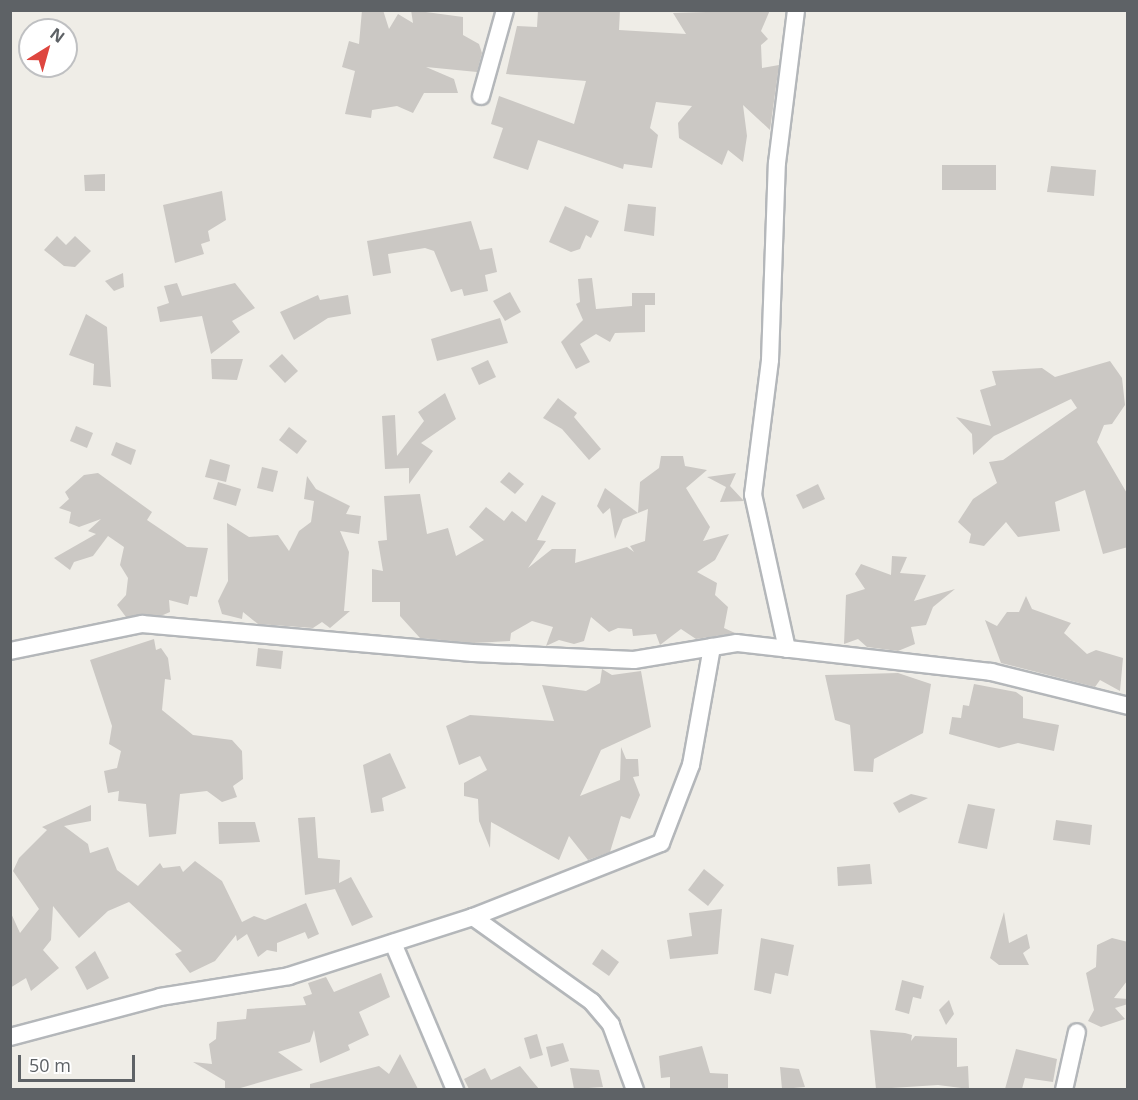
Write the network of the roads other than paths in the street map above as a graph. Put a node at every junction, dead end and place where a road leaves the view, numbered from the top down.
1 (505, 10) edge
2 (796, 10) edge
3 (481, 96) dead end
4 (712, 647) junction
5 (787, 649) junction
6 (10, 651) edge
7 (1128, 706) edge
8 (473, 917) junction
9 (393, 943) junction
10 (1077, 1032) dead end
11 (10, 1037) edge
12 (455, 1089) edge
13 (635, 1089) edge
14 (1064, 1089) edge

1 - 3 street
2 - 5 street
4 - 5 street
4 - 6 street
4 - 8 street
5 - 7 street
8 - 9 street
8 - 13 street
9 - 11 street
9 - 12 street
10 - 14 street

